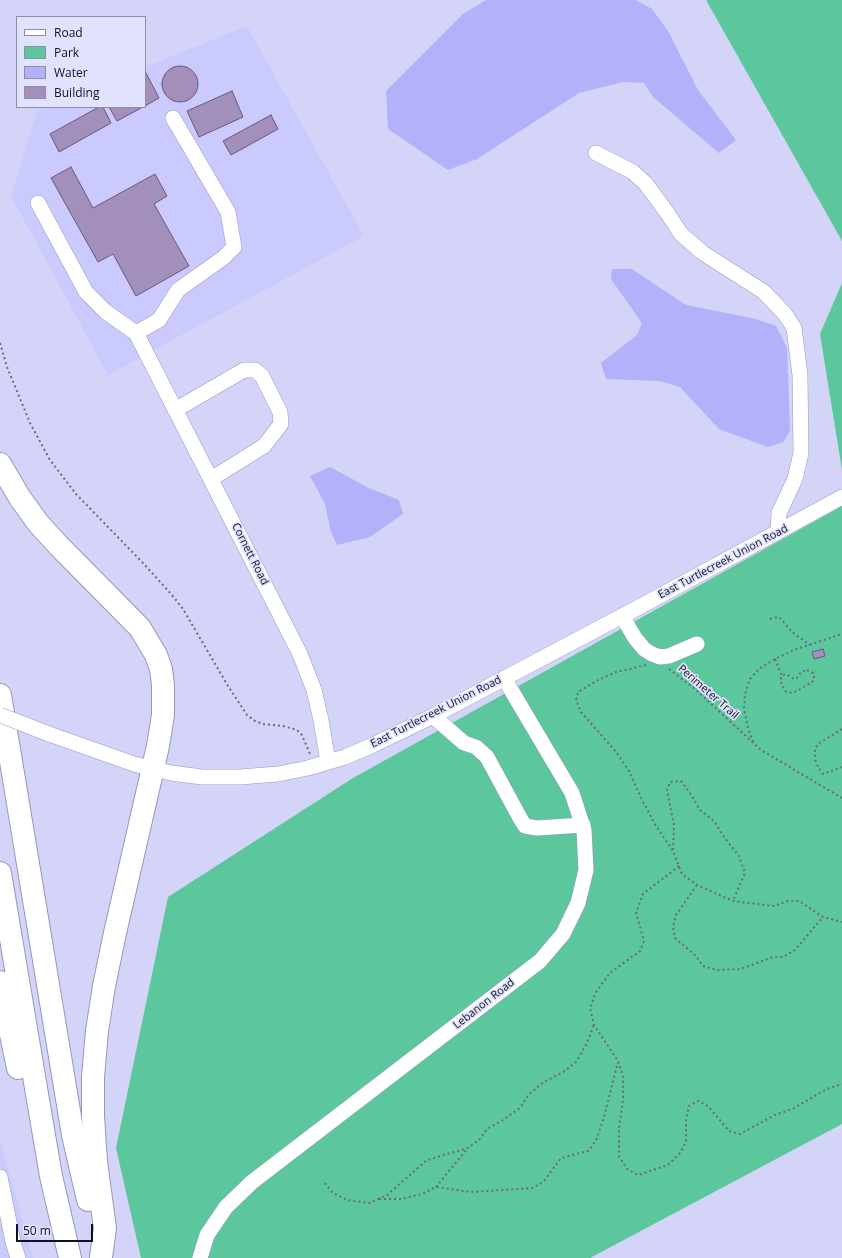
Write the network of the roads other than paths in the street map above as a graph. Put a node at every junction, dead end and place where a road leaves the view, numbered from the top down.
1 (173, 118) dead end
2 (596, 153) dead end
3 (38, 203) dead end
4 (136, 333) junction
5 (175, 410) junction
6 (0, 464) edge
7 (211, 479) junction
8 (842, 498) edge
9 (778, 532) junction
10 (622, 616) junction
11 (697, 644) dead end
12 (504, 678) junction
13 (0, 695) edge
14 (0, 716) edge
15 (433, 716) junction
16 (328, 762) junction
17 (153, 769) junction
18 (583, 825) junction
19 (0, 872) edge
20 (0, 982) edge
21 (0, 1177) edge
22 (61, 1221) junction
23 (7, 1243) edge
24 (101, 1257) edge
25 (18, 1258) edge
26 (70, 1258) edge
27 (200, 1258) edge

1 - 4 street
2 - 9 street
3 - 4 street
4 - 5 street, Cornett Road
5 - 7 street, Cornett Road
5 - 7 street
6 - 17 highway
7 - 16 street, Cornett Road
8 - 9 street, East Turtlecreek Union Road
9 - 10 street, East Turtlecreek Union Road
10 - 11 street
10 - 12 street, East Turtlecreek Union Road
12 - 15 street, East Turtlecreek Union Road
12 - 18 street, Lebanon Road
13 - 24 highway
14 - 17 street, East Turtlecreek Union Road, bridge
15 - 16 street, East Turtlecreek Union Road
15 - 18 street
16 - 17 street, East Turtlecreek Union Road
17 - 24 highway
18 - 27 street, Lebanon Road
19 - 22 highway
20 - 22 highway
21 - 23 street
22 - 26 highway
23 - 25 street

